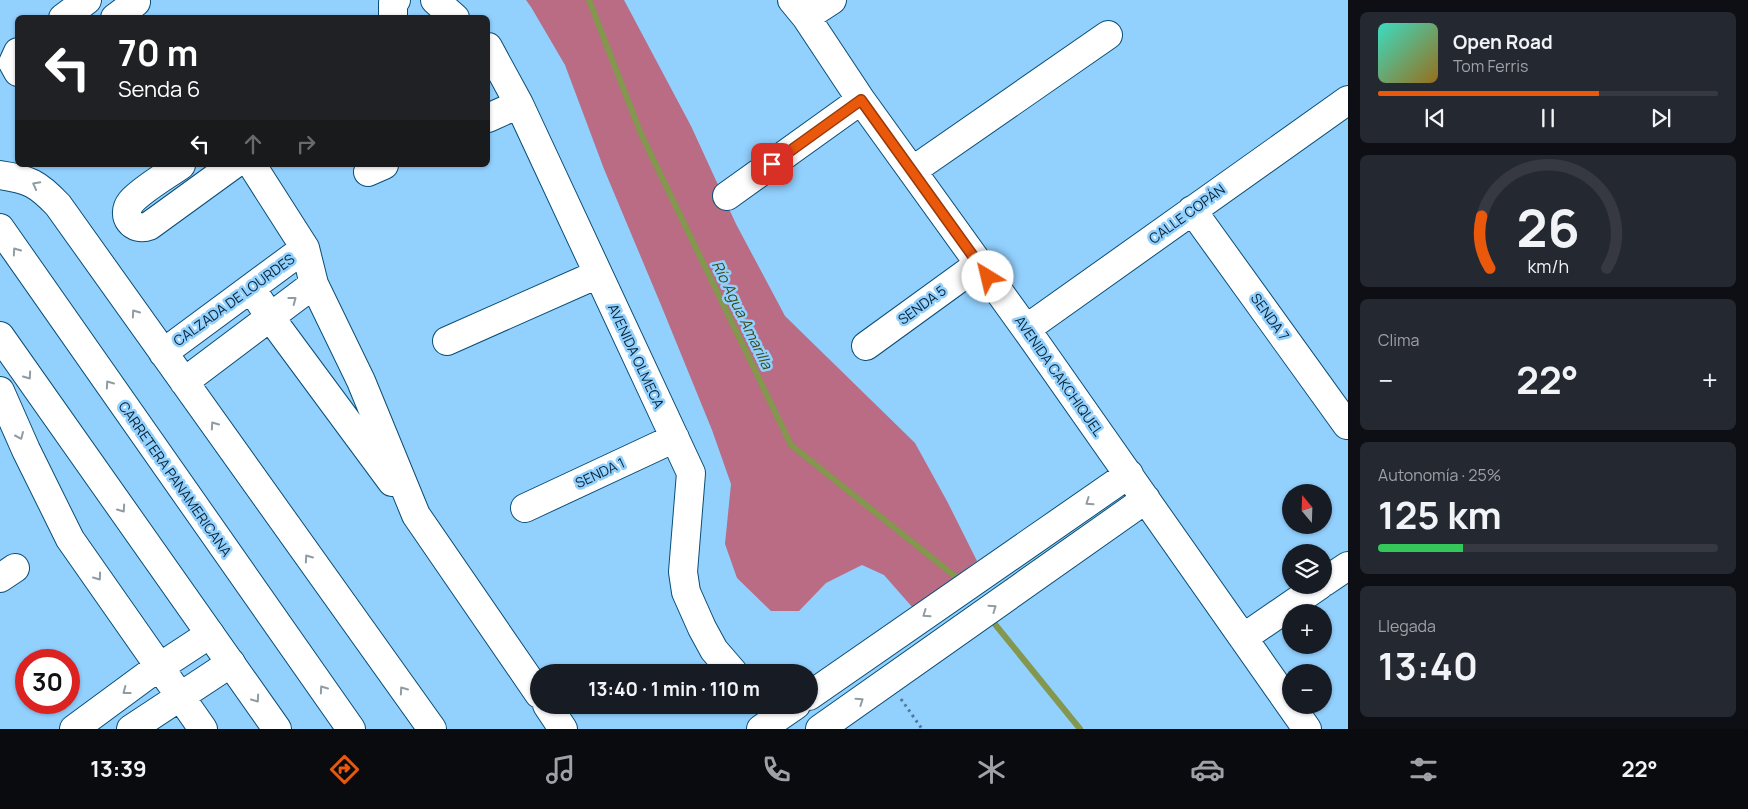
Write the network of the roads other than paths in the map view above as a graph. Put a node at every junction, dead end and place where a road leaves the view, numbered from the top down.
1 (87, 0) edge
2 (396, 0) edge
3 (436, 0) edge
4 (832, 0) edge
5 (799, 8) edge
6 (67, 15) edge
7 (393, 15) edge
8 (452, 15) edge
9 (1108, 34) dead end
10 (490, 51) edge
11 (861, 100) junction
12 (1348, 100) edge
13 (520, 104) junction
14 (490, 117) edge
15 (178, 167) edge
16 (230, 167) edge
17 (253, 167) edge
18 (912, 171) junction
19 (0, 175) edge
20 (727, 196) dead end
21 (1192, 210) junction
22 (0, 228) edge
23 (305, 248) junction
24 (979, 264) junction
25 (598, 274) junction
26 (314, 284) junction
27 (251, 288) junction
28 (270, 317) junction
29 (1026, 329) junction
30 (0, 336) edge
31 (447, 341) dead end
32 (866, 346) dead end
33 (163, 353) junction
34 (184, 382) junction
35 (0, 391) edge
36 (1348, 424) edge
37 (675, 438) junction
38 (1129, 474) junction
39 (1146, 499) junction
40 (525, 508) dead end
41 (416, 515) junction
42 (1348, 566) edge
43 (1332, 577) edge
44 (1307, 594) edge
45 (210, 634) junction
46 (1244, 638) junction
47 (230, 663) junction
48 (726, 664) edge
49 (160, 666) junction
50 (530, 681) edge
51 (818, 690) edge
52 (180, 696) junction
53 (553, 714) edge
54 (780, 714) edge
55 (767, 721) edge
56 (74, 729) edge
57 (130, 729) edge
58 (203, 729) edge
59 (277, 729) edge
60 (351, 729) edge
61 (432, 729) edge
62 (563, 729) edge
63 (820, 729) edge
64 (1307, 729) edge

1 - 6 main road
2 - 7 main road
3 - 8 main road
4 - 5 main road
5 - 11 main road, AVENIDA CAKCHIQUEL
9 - 18 main road
10 - 13 main road, AVENIDA OLMECA
11 - 18 main road, AVENIDA CAKCHIQUEL
11 - 20 main road
12 - 21 main road, CALLE COPÁN
13 - 14 main road
13 - 25 main road, AVENIDA OLMECA
15 - 16 main road
17 - 23 main road
18 - 24 main road, AVENIDA CAKCHIQUEL
33 -> 19 main road
21 - 29 main road, CALLE COPÁN
21 - 36 main road, SENDA 7
60 -> 22 main road, CARRETERA PANAMERICANA
23 - 26 main road
23 - 27 main road, CALZADA DE LOURDES
24 - 29 main road, AVENIDA CAKCHIQUEL
24 - 32 main road, SENDA 5
25 - 31 main road
25 - 37 main road, AVENIDA OLMECA
28 -> 26 main road
26 - 41 main road
27 - 28 main road
27 - 33 main road, CALZADA DE LOURDES
28 - 34 main road
28 - 41 main road
29 - 38 main road, AVENIDA CAKCHIQUEL
30 -> 45 main road
33 - 34 main road
61 -> 34 main road
35 -> 49 main road
37 - 40 main road, SENDA 1
37 - 48 main road, AVENIDA OLMECA
38 - 39 main road, AVENIDA CAKCHIQUEL
38 -> 51 main road
39 - 46 main road, AVENIDA CAKCHIQUEL
63 -> 39 main road
41 - 50 main road
42 - 43 main road
44 - 46 main road
45 - 47 main road
45 - 49 main road
46 - 64 main road, AVENIDA CAKCHIQUEL
47 - 52 main road
47 -> 59 main road
49 - 52 main road
49 -> 56 main road
52 - 57 main road
52 - 58 main road
53 - 62 main road
54 - 55 main road

